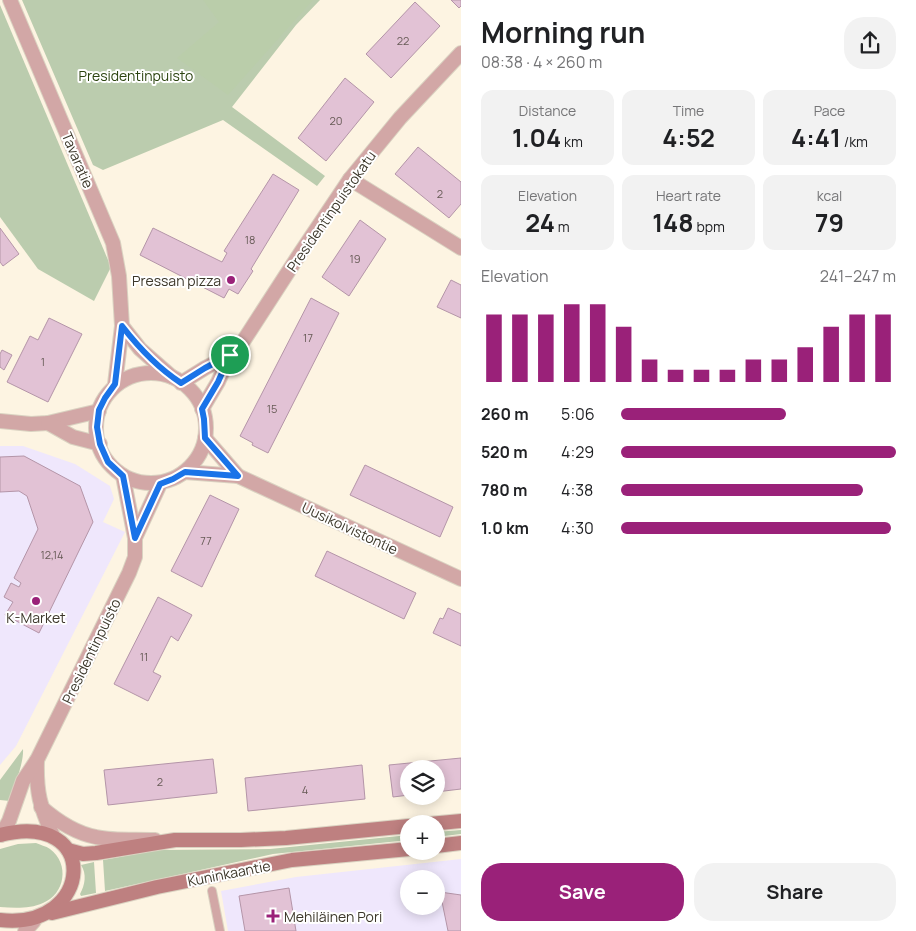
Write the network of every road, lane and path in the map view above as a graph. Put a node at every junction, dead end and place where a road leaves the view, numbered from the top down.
1 (10, 0) edge
2 (461, 53) edge
3 (350, 179) junction
4 (461, 248) edge
5 (122, 326) junction
6 (230, 355) junction
7 (176, 380) junction
8 (115, 384) junction
9 (202, 409) junction
10 (99, 410) junction
11 (2, 419) edge
12 (48, 423) junction
13 (205, 438) junction
14 (100, 444) junction
15 (185, 472) junction
16 (123, 476) junction
17 (238, 476) junction
18 (160, 484) junction
19 (135, 538) junction
20 (461, 579) edge
21 (36, 760) junction
22 (41, 807) junction
23 (461, 820) edge
24 (445, 822) edge
25 (400, 827) edge
26 (0, 835) edge
27 (53, 836) junction
28 (176, 840) junction
29 (461, 843) edge
30 (445, 845) edge
31 (400, 849) edge
32 (68, 850) junction
33 (212, 891) dead end
34 (52, 913) junction
35 (0, 920) edge
36 (30, 926) edge
37 (220, 931) edge

1 - 5 street, Tavaratie
2 - 3 street, Presidentinpuistokatu
3 - 4 street
3 - 6 street, Presidentinpuistokatu
5 - 7 street
5 - 8 street, Tavaratie
6 - 7 street, Presidentinpuistokatu
6 - 9 street, Presidentinpuistokatu
7 - 8 street
7 - 9 street
8 - 10 street
9 - 13 street
10 - 12 street
10 - 14 street
11 - 12 street
12 - 14 street
13 - 15 street
13 - 17 street
14 - 16 street
15 - 17 street
15 - 18 street
16 - 18 street
16 - 19 street, Presidentinpuisto
17 - 20 street, Uusikoivistontie
18 - 19 street, Presidentinpuisto
19 - 21 street, Presidentinpuisto
21 - 22 street
21 - 26 street
22 - 27 street
22 - 28 street
23 - 24 main road
25 - 28 main road, Kuninkaantie
26 - 27 main road
27 - 32 main road
28 - 32 main road, Kuninkaantie
29 - 30 main road
31 - 34 main road, Kuninkaantie
32 - 34 main road
33 - 37 lane
34 - 36 main road, Kuninkaantie
35 - 36 main road

